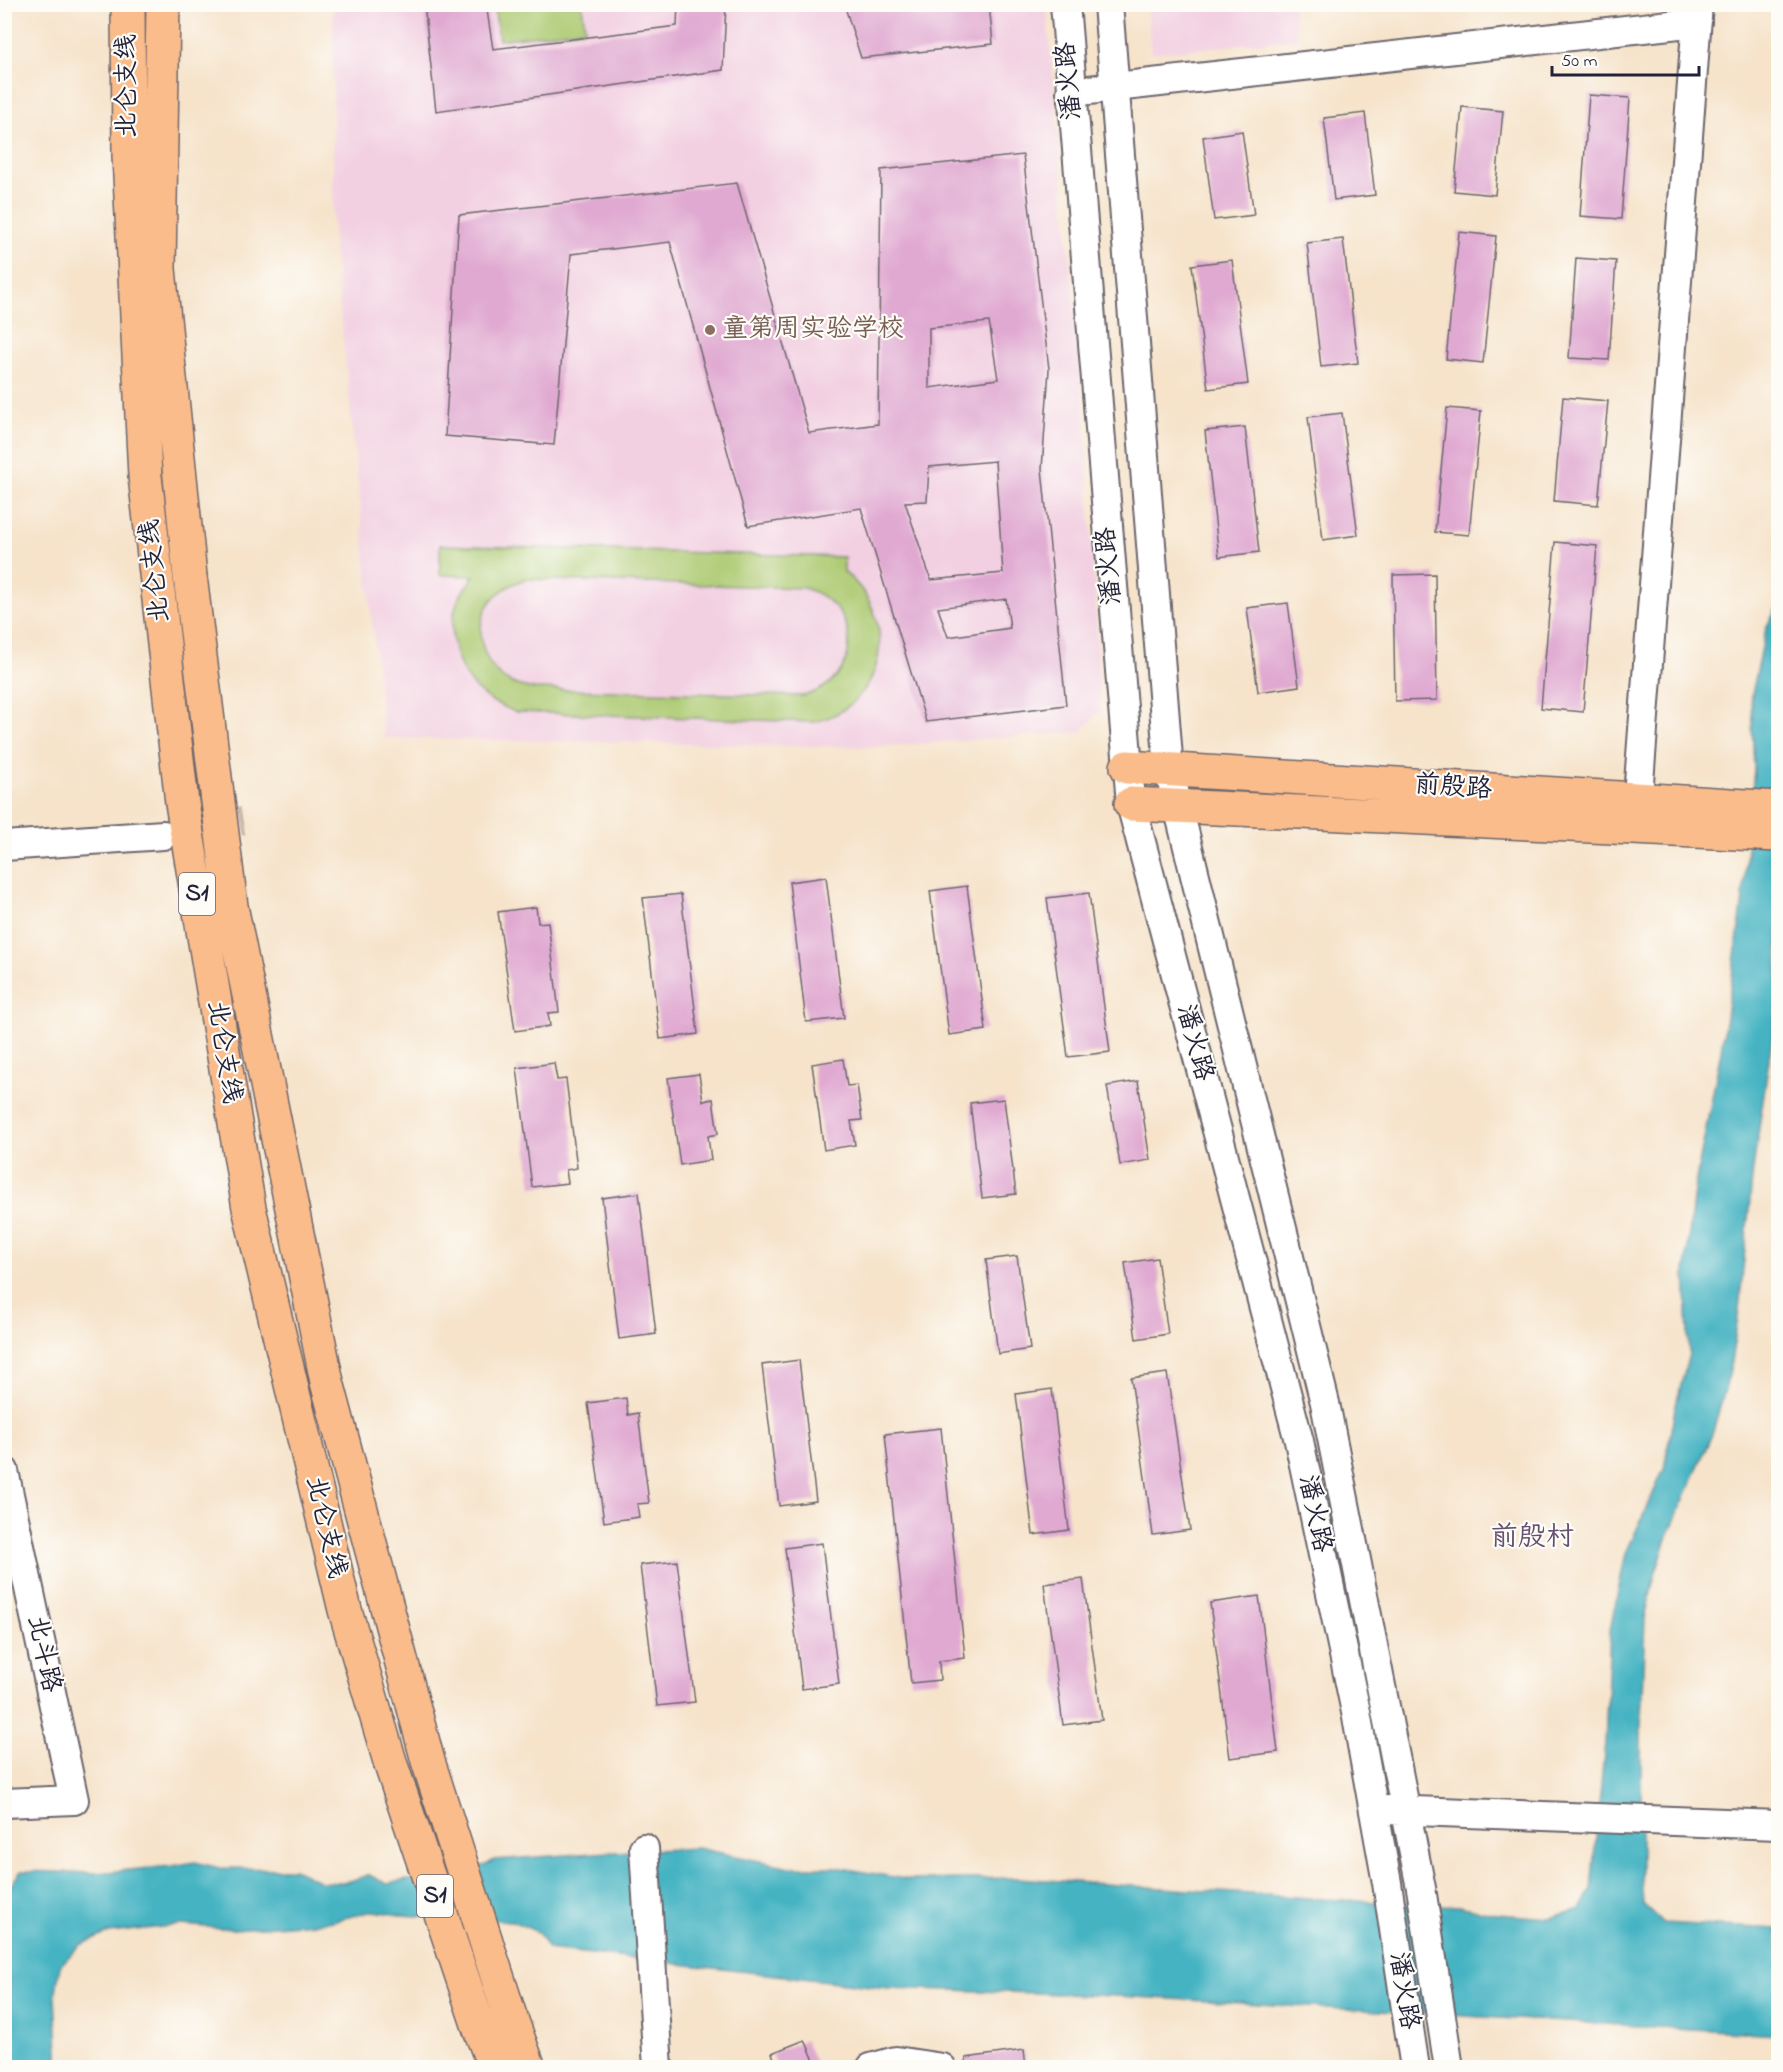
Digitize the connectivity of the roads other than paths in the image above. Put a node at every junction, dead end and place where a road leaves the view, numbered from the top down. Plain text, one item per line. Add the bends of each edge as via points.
1 (128, 4) edge
2 (163, 4) edge
3 (1065, 4) edge
4 (1108, 4) edge
5 (1698, 13) edge
6 (1115, 87) junction
7 (1071, 92) junction
8 (1127, 767) junction
9 (1169, 770) junction
10 (1131, 804) junction
11 (1178, 806) junction
12 (1779, 808) edge
13 (1637, 814) junction
14 (163, 835) dead end
15 (1779, 835) edge
16 (4, 846) edge
17 (4, 1471) edge
18 (4, 1803) edge
19 (1374, 1810) junction
20 (1406, 1810) junction
21 (1779, 1825) edge
22 (644, 1848) dead end
23 (495, 2067) edge
24 (529, 2067) edge
25 (658, 2067) edge
26 (871, 2067) edge
27 (942, 2067) edge
28 (1415, 2067) edge
29 (1449, 2067) edge

1 - 23 main road, 北仑支线 / S1 via 129,156 145,476 182,803 249,1208 345,1610 391,1765
2 - 24 main road, 北仑支线 / S1 via 159,269 190,576 231,906 327,1382 428,1761
3 - 7 street, 潘火路
4 - 6 street, 潘火路
5 - 6 street
5 - 13 street
6 - 7 street
6 - 9 street, 潘火路
7 - 8 street, 潘火路
8 - 9 main road, 前殷路
8 - 10 street, 潘火路
9 - 11 street, 潘火路
9 - 13 main road, 前殷路
10 - 11 main road, 前殷路
10 - 19 street, 潘火路 via 1299,1441
11 - 13 main road, 前殷路
11 - 20 street, 潘火路 via 1325,1403
12 - 13 main road, 前殷路
13 - 15 main road, 前殷路
14 - 16 street
17 - 18 street, 北斗路 via 74,1800
19 - 20 street
19 - 28 street, 潘火路
20 - 21 street
20 - 29 street, 潘火路
22 - 25 street
26 - 27 street via 896,2061

